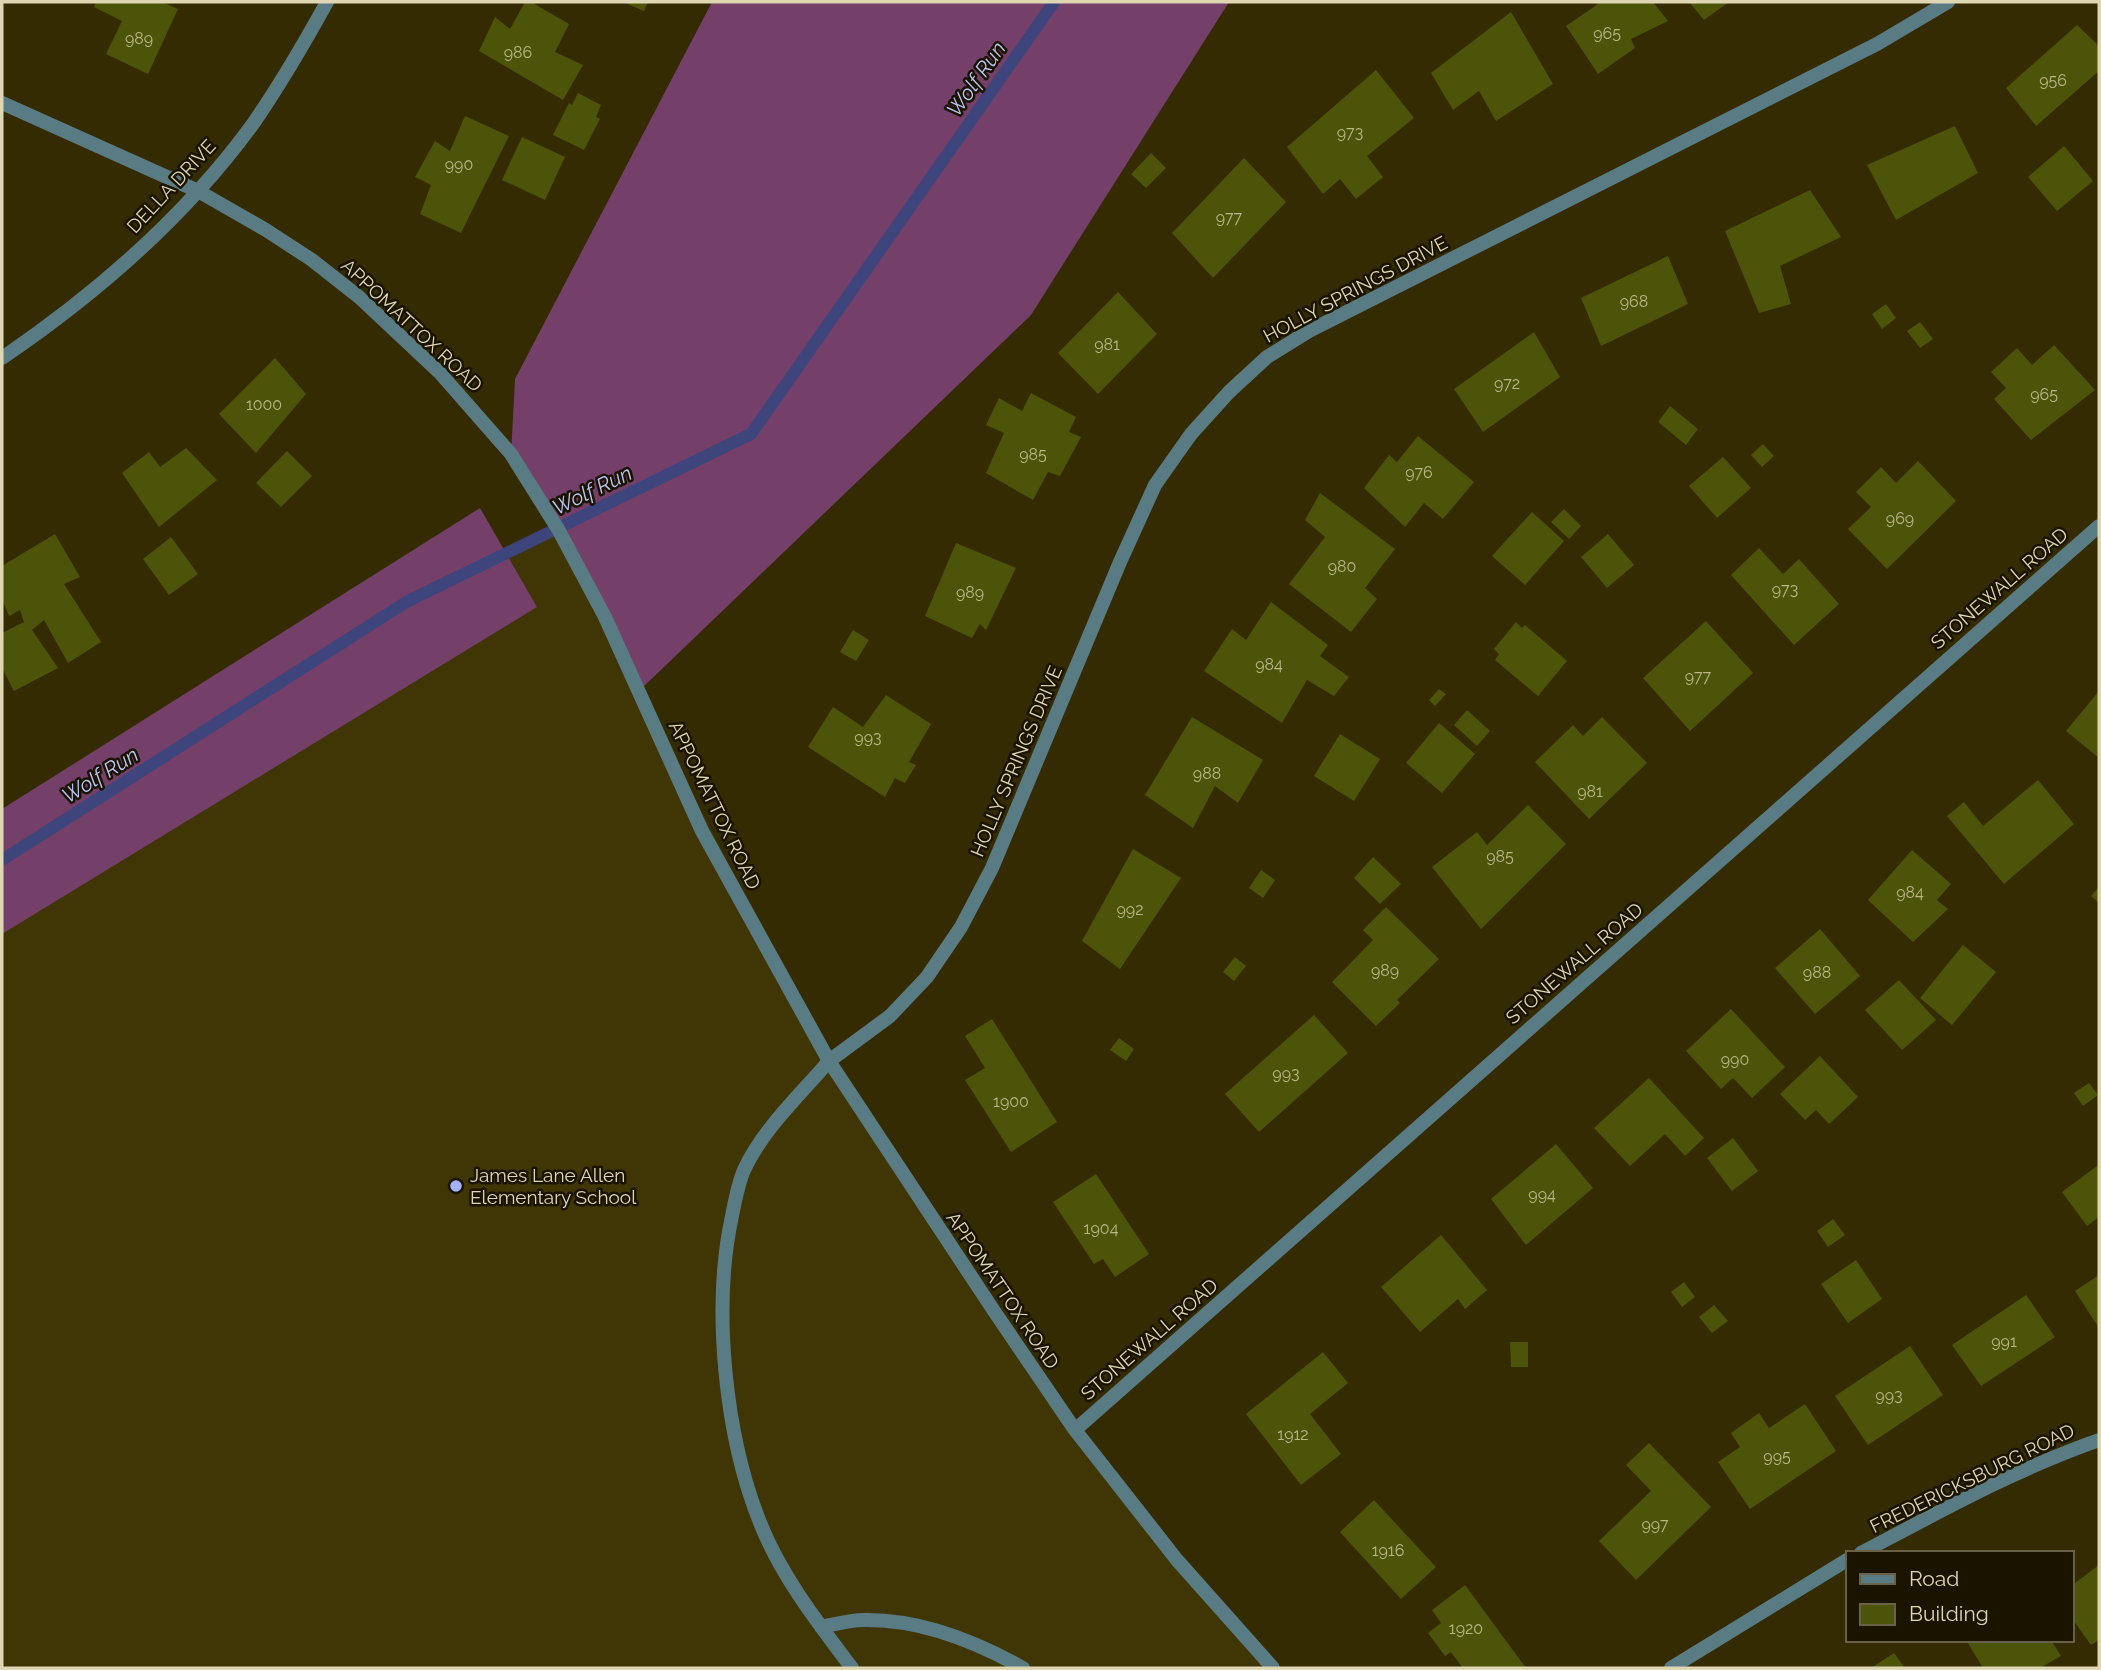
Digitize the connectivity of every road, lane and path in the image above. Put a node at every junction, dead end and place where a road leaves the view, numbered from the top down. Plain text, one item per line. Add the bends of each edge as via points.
1 (327, 2) edge
2 (1948, 2) edge
3 (2, 103) edge
4 (198, 191) junction
5 (2, 358) edge
6 (2099, 526) edge
7 (829, 1061) junction
8 (1075, 1430) junction
9 (2099, 1440) edge
10 (1865, 1551) edge
11 (1846, 1561) edge
12 (821, 1627) junction
13 (852, 1668) edge
14 (1023, 1668) edge
15 (1273, 1668) edge
16 (1671, 1668) edge

1 - 4 street, DELLA DRIVE via 254,122
2 - 7 street, HOLLY SPRINGS DRIVE via 1877,44 1309,331 1267,357 1191,434 1155,485 992,868 961,927 927,977 890,1016
3 - 4 street, APPOMATTOX ROAD
4 - 5 street, DELLA DRIVE via 78,301
4 - 7 street, APPOMATTOX ROAD via 312,260 359,297 440,373 511,454 572,553 702,831
6 - 8 street, STONEWALL ROAD
7 - 8 street, APPOMATTOX ROAD
7 - 12 street, HOLLY SPRINGS DRIVE via 756,1147 743,1173 728,1235 722,1322 741,1462 761,1525
8 - 15 street, APPOMATTOX ROAD via 1177,1560
9 - 10 street, FREDERICKSBURG ROAD via 2054,1455
11 - 16 street
12 - 13 street, HOLLY SPRINGS DRIVE
12 - 14 street via 863,1620 908,1625 963,1637

